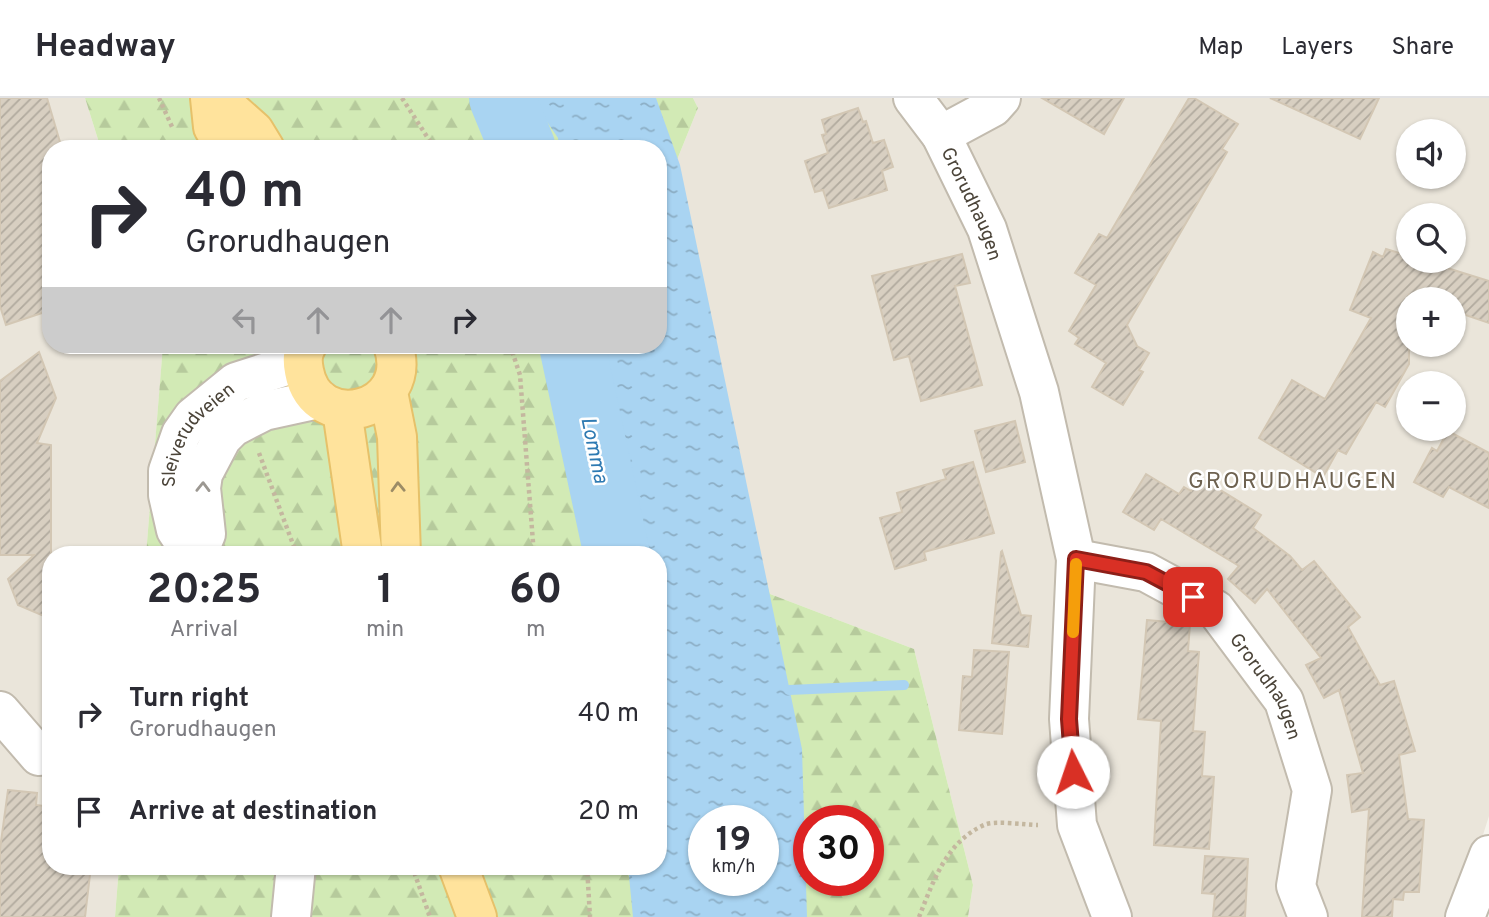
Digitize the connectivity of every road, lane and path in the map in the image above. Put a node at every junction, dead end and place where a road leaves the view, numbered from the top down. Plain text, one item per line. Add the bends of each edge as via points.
1 (159, 98) edge
2 (210, 98) edge
3 (217, 98) edge
4 (402, 98) edge
5 (913, 98) edge
6 (1001, 98) edge
7 (941, 135) junction
8 (175, 136) dead end
9 (221, 140) edge
10 (260, 140) edge
11 (429, 140) edge
12 (303, 354) edge
13 (305, 354) edge
14 (396, 354) edge
15 (513, 354) edge
16 (388, 392) junction
17 (331, 404) junction
18 (189, 546) edge
19 (201, 546) edge
20 (361, 546) edge
21 (401, 546) edge
22 (533, 546) edge
23 (1076, 559) junction
24 (0, 711) edge
25 (39, 756) dead end
26 (1077, 825) junction
27 (1489, 855) edge
28 (295, 875) edge
29 (415, 875) edge
30 (461, 875) edge
31 (588, 875) edge
32 (291, 917) edge
33 (430, 917) edge
34 (477, 917) edge
35 (590, 917) edge
36 (919, 917) edge
37 (1112, 917) edge
38 (1308, 917) edge
39 (1465, 917) edge

1 - 8 path
2 - 9 main road via 213,127
3 - 10 main road
4 - 11 path
5 - 7 street, Grorudhaugen
6 - 7 street, Grorudhaugen
7 - 23 street, Grorudhaugen via 987,229 1039,392
12 - 18 street, Sleiverudveien via 236,383 193,417 181,434 168,471 168,495 176,530
13 - 17 main road via 306,380
14 - 16 main road via 396,373
15 - 22 path via 520,375
16 - 17 main road via 367,407
21 -> 16 main road via 397,437
19 -> 17 street, Sleiverudveien via 206,534 203,474 222,438 264,411
17 - 20 main road
23 - 26 street, Grorudhaugen via 1069,719
23 - 38 street, Grorudhaugen via 1146,572 1216,610 1284,701 1312,789 1296,886
24 - 25 street
26 - 36 path via 985,824 954,847
26 - 37 street, Grorudhaugen
27 - 39 street
28 - 32 street
29 - 33 path
30 - 34 main road
31 - 35 path

